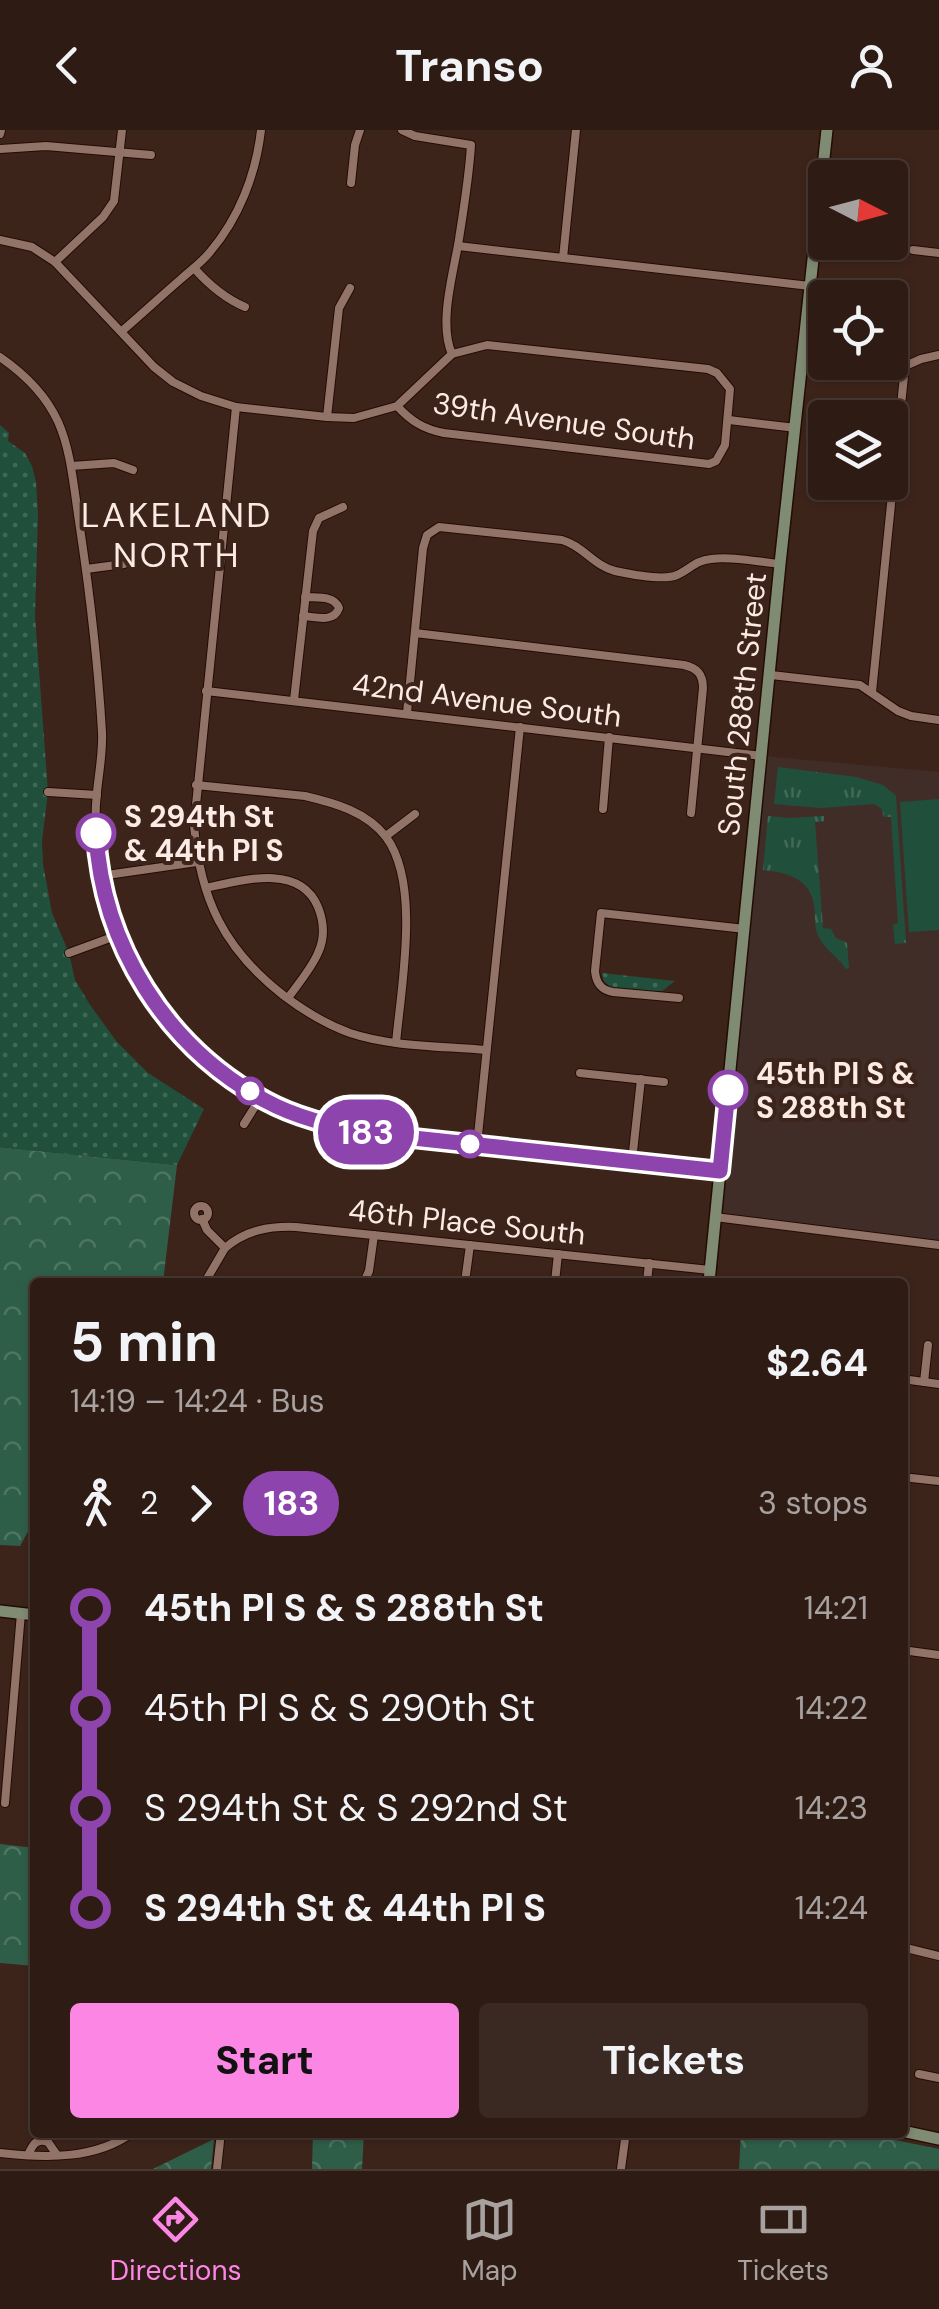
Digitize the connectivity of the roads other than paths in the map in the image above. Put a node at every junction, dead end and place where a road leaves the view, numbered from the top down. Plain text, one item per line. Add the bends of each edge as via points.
1 (122, 130) edge
2 (261, 130) edge
3 (360, 130) edge
4 (402, 130) edge
5 (576, 130) edge
6 (826, 130) edge
7 (0, 148) edge
8 (120, 153) junction
9 (151, 155) dead end
10 (824, 160) edge
11 (351, 183) dead end
12 (0, 240) edge
13 (458, 246) junction
14 (913, 250) dead end
15 (939, 253) edge
16 (563, 258) junction
17 (55, 262) junction
18 (194, 268) junction
19 (808, 286) edge
20 (350, 288) dead end
21 (808, 306) edge
22 (245, 307) dead end
23 (122, 332) junction
24 (452, 354) junction
25 (939, 355) edge
26 (3, 360) edge
27 (908, 365) edge
28 (802, 366) junction
29 (808, 367) edge
30 (0, 370) edge
31 (904, 380) edge
32 (397, 406) junction
33 (236, 408) junction
34 (327, 417) junction
35 (729, 420) junction
36 (796, 428) junction
37 (70, 466) junction
38 (133, 470) dead end
39 (343, 507) dead end
40 (124, 564) dead end
41 (780, 564) junction
42 (86, 569) junction
43 (305, 597) junction
44 (303, 616) junction
45 (415, 633) junction
46 (771, 675) junction
47 (206, 690) junction
48 (872, 692) junction
49 (294, 700) junction
50 (406, 713) junction
51 (939, 720) edge
52 (520, 727) junction
53 (609, 737) junction
54 (698, 749) junction
55 (762, 756) junction
56 (196, 785) junction
57 (48, 792) dead end
58 (97, 795) junction
59 (603, 809) dead end
60 (691, 813) dead end
61 (415, 814) dead end
62 (386, 836) junction
63 (197, 862) junction
64 (100, 876) junction
65 (206, 888) junction
66 (745, 928) junction
67 (118, 935) junction
68 (69, 953) dead end
69 (288, 998) junction
70 (679, 998) dead end
71 (396, 1043) junction
72 (486, 1050) junction
73 (580, 1073) dead end
74 (640, 1080) junction
75 (664, 1082) dead end
76 (263, 1099) junction
77 (244, 1124) dead end
78 (477, 1145) junction
79 (632, 1161) junction
80 (720, 1171) junction
81 (715, 1217) junction
82 (202, 1219) dead end
83 (374, 1235) junction
84 (470, 1245) junction
85 (939, 1245) edge
86 (224, 1248) junction
87 (558, 1254) junction
88 (649, 1263) junction
89 (709, 1276) edge
90 (206, 1278) edge
91 (366, 1278) edge
92 (466, 1278) edge
93 (555, 1278) edge
94 (647, 1278) edge
95 (928, 1345) dead end
96 (908, 1381) edge
97 (924, 1382) junction
98 (939, 1384) edge
99 (908, 1478) edge
100 (939, 1482) edge
101 (0, 1611) edge
102 (21, 1613) junction
103 (30, 1614) edge
104 (908, 1651) edge
105 (939, 1654) edge
106 (5, 1803) dead end
107 (908, 1949) edge
108 (939, 1956) edge
109 (919, 2074) dead end
110 (939, 2078) edge
111 (908, 2132) edge
112 (124, 2138) edge
113 (220, 2138) edge
114 (625, 2138) edge
115 (939, 2139) edge
116 (0, 2153) edge
117 (28, 2155) junction
118 (57, 2155) junction
119 (217, 2169) edge
120 (621, 2169) edge

1 - 8 street
2 - 18 street via 241,204
3 - 11 street
4 - 13 street via 471,145
5 - 16 street
6 - 10 main road, South 288th Street
7 - 8 street
8 - 9 street
8 - 17 street via 109,210
12 - 17 street via 32,247
13 - 16 street
13 - 24 street via 446,330
14 - 15 street
16 - 19 street
17 - 23 street, 39th Avenue South
18 - 22 street
18 - 23 street
20 - 34 street via 339,308
21 - 28 main road, South 288th Street
23 - 33 street, 39th Avenue South via 173,382
24 - 32 street
24 - 35 street via 487,345 708,370 730,390
25 - 27 street
26 - 30 street
26 - 37 street via 53,410
28 - 29 street
28 - 36 main road, South 288th Street
31 - 48 street
32 - 34 street, 39th Avenue South via 354,418
32 - 35 street, 39th Avenue South via 409,420 444,433 703,463 716,461
33 - 34 street, 39th Avenue South
33 - 47 street
35 - 36 street
36 - 41 main road, South 288th Street
37 - 38 street via 114,463
37 - 42 street
39 - 43 street via 315,524
40 - 42 street
41 - 45 street via 713,558 657,577 608,570 562,540 450,526 426,535
41 - 46 main road, South 288th Street
42 - 58 street via 102,734
43 - 44 street
43 - 44 street via 334,600 339,608 331,618
44 - 49 street
45 - 50 street
45 - 54 street via 684,665 700,673 703,688
46 - 48 street
46 - 55 main road, South 288th Street
47 - 49 street, 42nd Avenue South
47 - 56 street
48 - 51 street via 898,711
49 - 50 street, 42nd Avenue South
50 - 52 street, 42nd Avenue South
52 - 53 street, 42nd Avenue South
52 - 72 street
53 - 54 street, 42nd Avenue South
53 - 59 street
54 - 55 street, 42nd Avenue South
54 - 60 street
55 - 66 main road, South 288th Street
56 - 62 street via 321,800 351,810
56 - 63 street
57 - 58 street
58 - 64 street
61 - 62 street
62 - 71 street via 406,898
63 - 64 street
63 - 65 street
64 - 67 street
65 - 69 street via 233,946
65 - 69 street via 281,878 315,900 323,929 319,952
66 - 70 street via 601,913 596,971 605,990
66 - 80 main road, South 288th Street
67 - 68 street
67 - 76 street via 166,1018 198,1052
69 - 71 street via 352,1034
71 - 72 street
72 - 78 street
73 - 74 street
74 - 75 street
74 - 79 street
76 - 77 street
76 - 78 street via 343,1128
78 - 79 street
79 - 80 street
80 - 81 main road, South 288th Street
81 - 85 street
81 - 89 main road, South 288th Street
82 - 86 street
83 - 84 street, 46th Place South
83 - 86 street, 46th Place South via 268,1228
83 - 91 street
84 - 87 street, 46th Place South
84 - 92 street
86 - 90 street
87 - 88 street, 46th Place South
87 - 93 street
88 - 89 street, 46th Place South
88 - 94 street
95 - 97 street
96 - 97 street
97 - 98 street
99 - 100 street
101 - 102 main road
102 - 103 main road
102 - 106 street
104 - 105 street
107 - 108 street
109 - 110 street
111 - 115 main road
112 - 118 street via 89,2152
113 - 119 street
114 - 120 street
116 - 117 street
117 - 118 street
117 - 118 street via 44,2140

